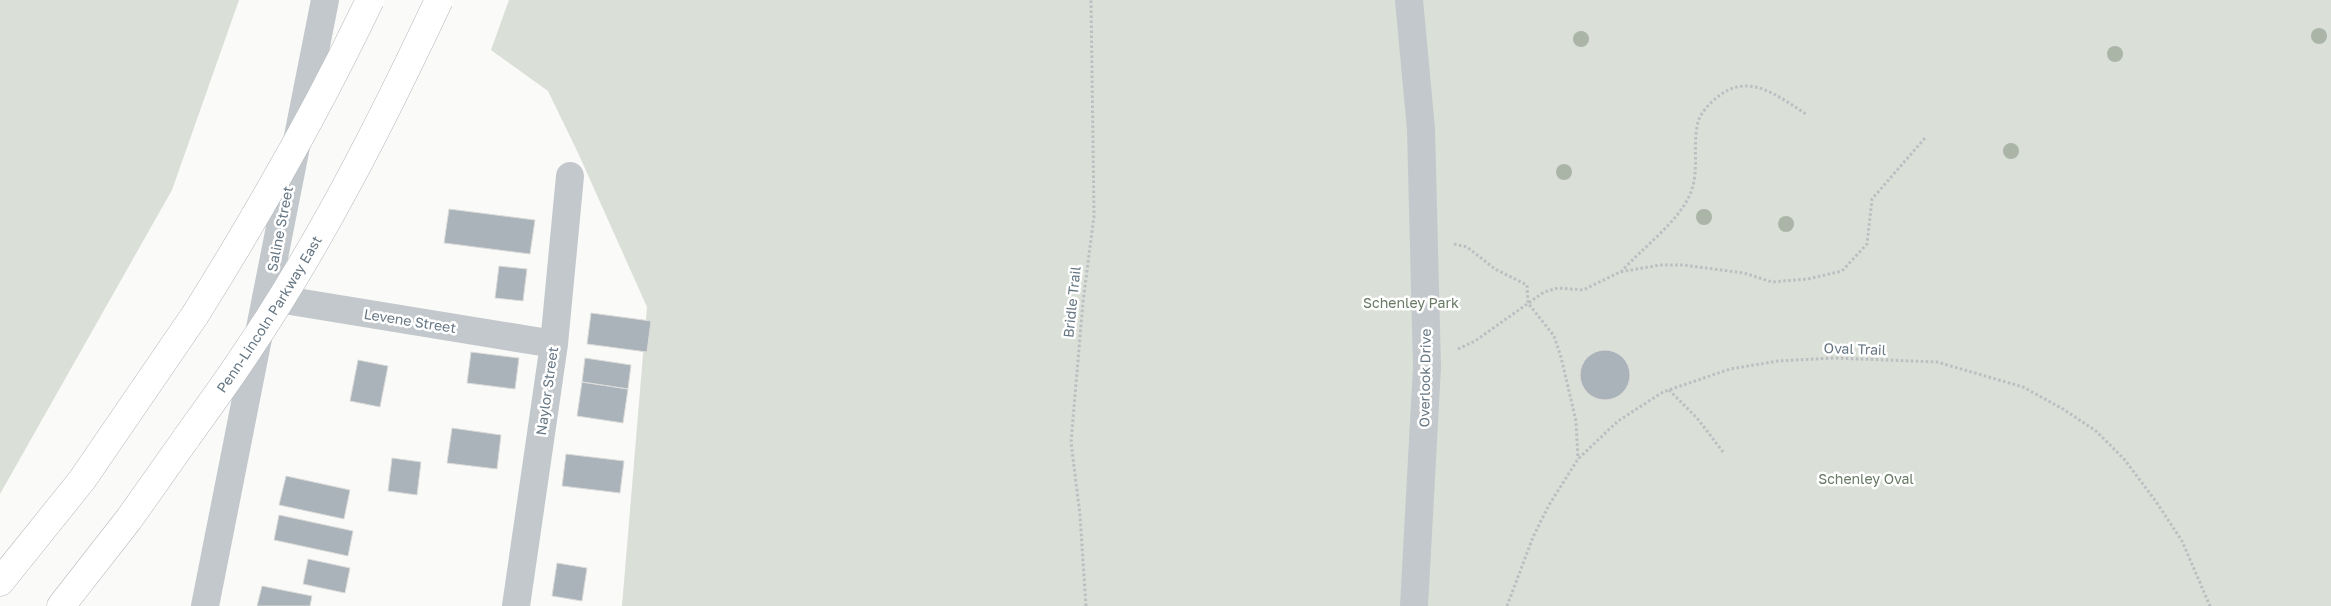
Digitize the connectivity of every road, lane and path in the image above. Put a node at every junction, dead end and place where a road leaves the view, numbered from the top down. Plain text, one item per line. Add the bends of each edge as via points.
1 (325, 0) edge
2 (370, 0) edge
3 (439, 0) edge
4 (1092, 0) edge
5 (1409, 0) edge
6 (1806, 114) dead end
7 (1925, 138) dead end
8 (570, 176) dead end
9 (1425, 236) junction
10 (1620, 272) junction
11 (266, 297) junction
12 (1528, 303) junction
13 (554, 344) junction
14 (1427, 366) junction
15 (1669, 389) junction
16 (1723, 452) dead end
17 (1578, 459) junction
18 (0, 582) edge
19 (61, 606) edge
20 (204, 606) edge
21 (516, 606) edge
22 (1086, 606) edge
23 (1414, 606) edge
24 (1507, 606) edge
25 (2210, 606) edge

1 - 11 street, Saline Street
2 - 18 highway, bridge via 298,143 195,315 82,480
3 - 19 highway, Penn-Lincoln Parkway East, bridge via 353,175 247,353 129,519
4 - 22 path, Bridle Trail via 1094,216 1071,442
5 - 9 street, Overlook Drive
6 - 10 path via 1754,85 1729,90 1718,96 1708,105 1697,126 1695,171 1685,203
7 - 10 path via 1872,199 1868,244 1842,271 1808,279 1772,282 1744,273 1683,265 1660,265
8 - 13 street, Naylor Street
9 - 12 path via 1467,247 1495,269 1527,285
9 - 14 street, Overlook Drive
10 - 12 path via 1583,290 1558,288 1544,292
11 - 13 street, Levene Street
11 - 20 street, Saline Street
12 - 14 path via 1475,341
12 - 17 path via 1554,336 1562,357 1576,421
13 - 21 street, Naylor Street
14 - 23 street, Overlook Drive
15 - 16 path
15 - 17 path, Oval Trail via 1618,421
15 - 25 path, Oval Trail via 1730,369 1778,361 1834,358 1937,362 2022,387 2096,431 2124,459 2182,541
17 - 24 path, Oval Trail via 1533,537

